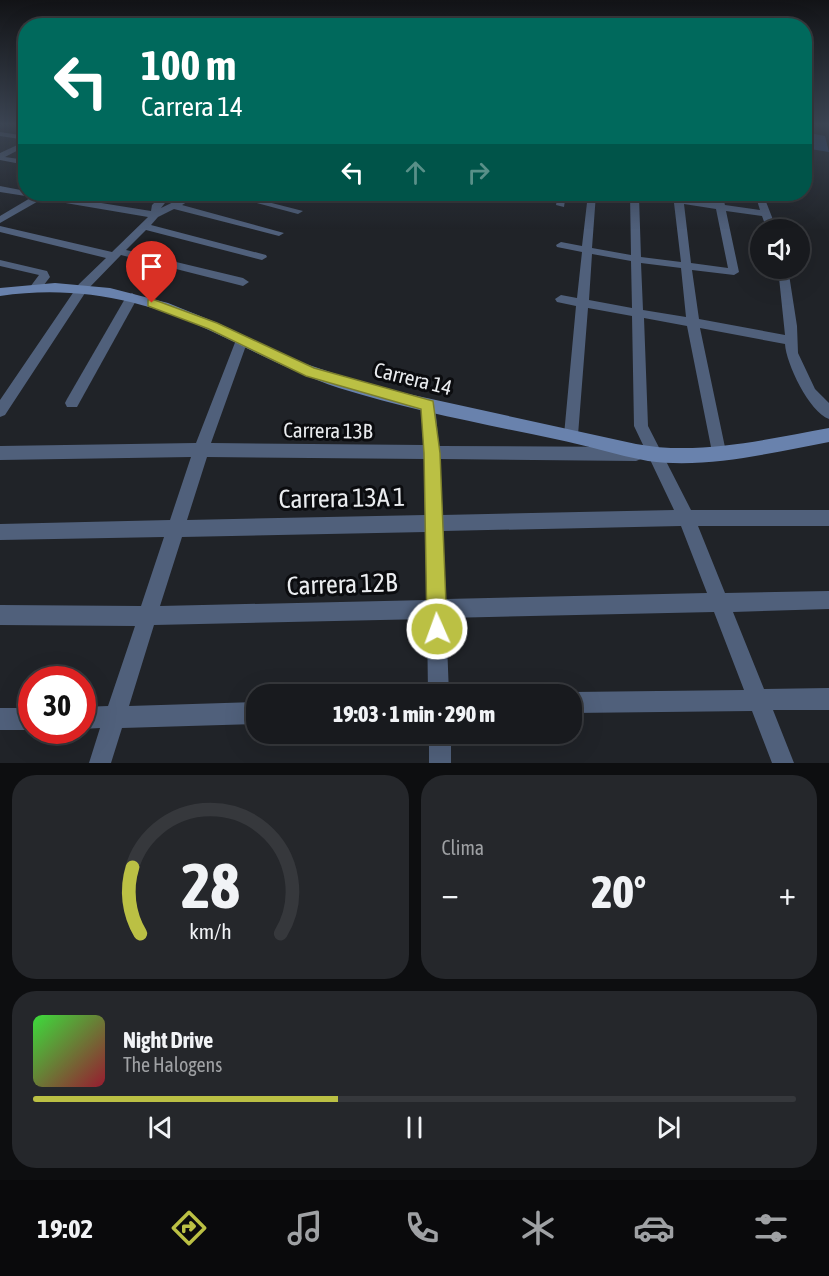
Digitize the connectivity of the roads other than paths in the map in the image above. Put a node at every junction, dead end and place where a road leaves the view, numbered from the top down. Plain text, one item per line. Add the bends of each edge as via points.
1 (0, 189) edge
2 (18, 192) edge
3 (31, 201) edge
4 (75, 201) edge
5 (183, 201) edge
6 (255, 201) edge
7 (561, 201) edge
8 (591, 201) edge
9 (635, 201) edge
10 (679, 201) edge
11 (698, 201) edge
12 (720, 201) edge
13 (761, 201) edge
14 (160, 202) joint
15 (561, 205) dead end
16 (176, 206) junction
17 (722, 206) junction
18 (298, 212) dead end
19 (766, 214) junction
20 (155, 215) junction
21 (768, 219) edge
22 (0, 220) edge
23 (143, 226) junction
24 (0, 229) edge
25 (279, 233) dead end
26 (561, 244) dead end
27 (587, 249) junction
28 (116, 253) junction
29 (262, 257) dead end
30 (635, 259) junction
31 (0, 263) edge
32 (686, 266) junction
33 (785, 279) edge
34 (243, 282) dead end
35 (36, 287) junction
36 (84, 287) junction
37 (0, 292) edge
38 (132, 297) junction
39 (561, 299) dead end
40 (581, 302) junction
41 (638, 314) junction
42 (693, 323) junction
43 (242, 340) junction
44 (790, 340) junction
45 (72, 403) dead end
46 (428, 405) junction
47 (0, 411) edge
48 (829, 413) edge
49 (571, 435) junction
50 (829, 435) edge
51 (201, 450) junction
52 (718, 452) junction
53 (0, 453) edge
54 (432, 453) junction
55 (656, 455) junction
56 (686, 518) junction
57 (829, 518) edge
58 (434, 522) junction
59 (175, 528) junction
60 (0, 531) edge
61 (829, 600) edge
62 (719, 603) junction
63 (436, 608) junction
64 (0, 615) edge
65 (147, 616) junction
66 (439, 684) edge
67 (829, 699) edge
68 (760, 700) junction
69 (582, 704) edge
70 (246, 712) edge
71 (96, 718) edge
72 (114, 718) junction
73 (0, 719) edge
74 (18, 719) edge
75 (440, 744) edge
76 (99, 763) edge
77 (440, 763) edge
78 (783, 763) edge

1 - 2 street
3 - 22 street
4 - 20 street
5 - 16 street
6 - 18 street
7 - 15 street
8 - 27 street
9 - 30 street
10 - 32 street
11 - 17 street
12 - 17 street
13 - 19 street
14 - 16 street
14 - 20 street
16 - 20 street
16 - 25 street
17 - 19 street
17 - 32 street via 734,272
19 - 21 street
20 - 23 street
23 - 28 street
23 - 29 street
24 - 28 street
26 - 27 street
27 - 30 street
27 - 40 street
28 - 34 street
28 - 36 street
30 - 32 street
30 - 41 street
31 - 35 street via 43,273 45,277
32 - 42 street
33 - 44 street
35 - 36 main road, Carrera 14
35 - 37 main road, Carrera 14
36 - 38 main road, Carrera 14
36 - 47 street
38 - 43 main road, Carrera 14
38 - 45 street
39 - 40 street
40 - 41 street
40 - 49 street
41 - 42 street
41 - 55 street via 641,426
42 - 44 street
42 - 52 street
43 - 46 main road, Carrera 14 via 311,372
43 - 51 street
44 - 48 street via 810,392
46 - 49 main road, Carrera 14
46 - 54 street
49 - 55 main road, Carrera 14
50 - 52 main road, Carrera 14
51 - 53 street, Carrera 13B
51 - 54 street, Carrera 13B
51 - 59 street
52 - 55 main road, Carrera 14
54 - 55 street, Carrera 13B
54 - 58 street
55 - 56 street
56 - 57 street, Carrera 13A 1
56 - 58 street, Carrera 13A 1
56 - 62 street
58 - 59 street, Carrera 13A 1
58 - 63 street
59 - 60 street, Carrera 13A 1
59 - 65 street
61 - 62 street, Carrera 12B
62 - 63 street, Carrera 12B
62 - 68 street
63 - 65 street, Carrera 12B
63 - 66 street
64 - 65 street, Carrera 12B
65 - 72 street
67 - 68 street
68 - 69 street
68 - 78 street
70 - 72 street
71 - 72 street
72 - 76 street
73 - 74 street
75 - 77 street

